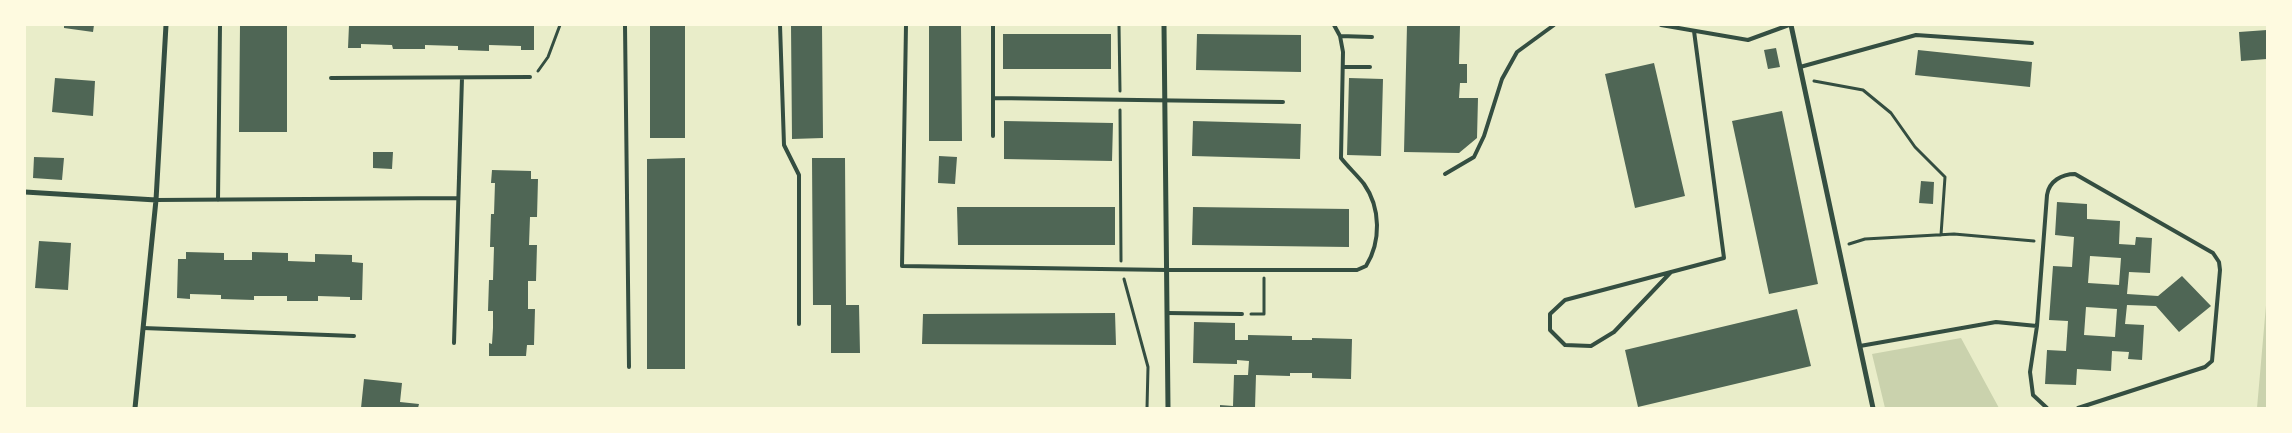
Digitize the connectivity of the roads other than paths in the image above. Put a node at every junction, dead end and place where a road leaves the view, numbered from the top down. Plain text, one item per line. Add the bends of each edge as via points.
1 (166, 25) edge
2 (220, 25) edge
3 (625, 25) edge
4 (780, 25) edge
5 (906, 25) edge
6 (993, 25) edge
7 (1164, 25) edge
8 (1334, 25) edge
9 (1554, 25) edge
10 (1661, 25) edge
11 (1790, 25) edge
12 (1694, 31) junction
13 (1340, 36) junction
14 (1372, 37) dead end
15 (2032, 43) dead end
16 (1343, 67) junction
17 (1370, 67) dead end
18 (1800, 67) junction
19 (530, 77) road end
20 (332, 78) dead end
21 (462, 78) junction
22 (993, 98) junction
23 (1165, 102) junction
24 (1283, 102) dead end
25 (993, 136) dead end
26 (1445, 174) dead end
27 (25, 192) edge
28 (458, 198) junction
29 (156, 200) junction
30 (218, 200) junction
31 (1167, 270) junction
32 (1671, 272) junction
33 (1167, 313) junction
34 (1242, 314) road end
35 (799, 324) dead end
36 (2037, 326) junction
37 (144, 328) junction
38 (354, 336) dead end
39 (454, 343) dead end
40 (1860, 346) junction
41 (629, 367) dead end
42 (136, 408) edge
43 (1168, 408) edge
44 (1874, 408) edge
45 (2047, 408) edge
46 (2078, 408) edge

1 - 29 street
2 - 30 lane
3 - 41 lane
4 - 35 lane via 784,145 798,175
5 - 31 lane via 902,266
6 - 22 lane
7 - 23 street
8 - 13 lane
9 - 26 lane via 1517,52 1502,79 1474,157
10 - 12 lane
11 - 12 lane via 1748,40
11 - 18 street
12 - 32 lane via 1724,258
13 - 14 lane
13 - 16 lane
15 - 18 lane via 1916,34
16 - 17 lane
16 - 31 lane via 1341,158 1365,185 1371,197 1377,232 1366,266 1357,270
18 - 40 street
19 - 21 lane
20 - 21 lane
21 - 28 lane
22 - 23 lane
22 - 25 lane
23 - 24 lane
23 - 31 street
27 - 29 street
28 - 30 lane
28 - 39 lane
29 - 30 lane
29 - 37 street
31 - 33 street
32 - 32 lane via 1565,300 1550,314 1550,330 1565,345 1591,346 1614,332
33 - 34 lane
33 - 43 street
36 - 40 lane via 1996,322
36 - 45 lane via 2030,383 2033,395
36 - 46 lane via 2048,189 2056,179 2067,174 2075,174 2213,253 2219,262 2212,361 2205,367
37 - 38 lane
37 - 42 street
40 - 44 street

